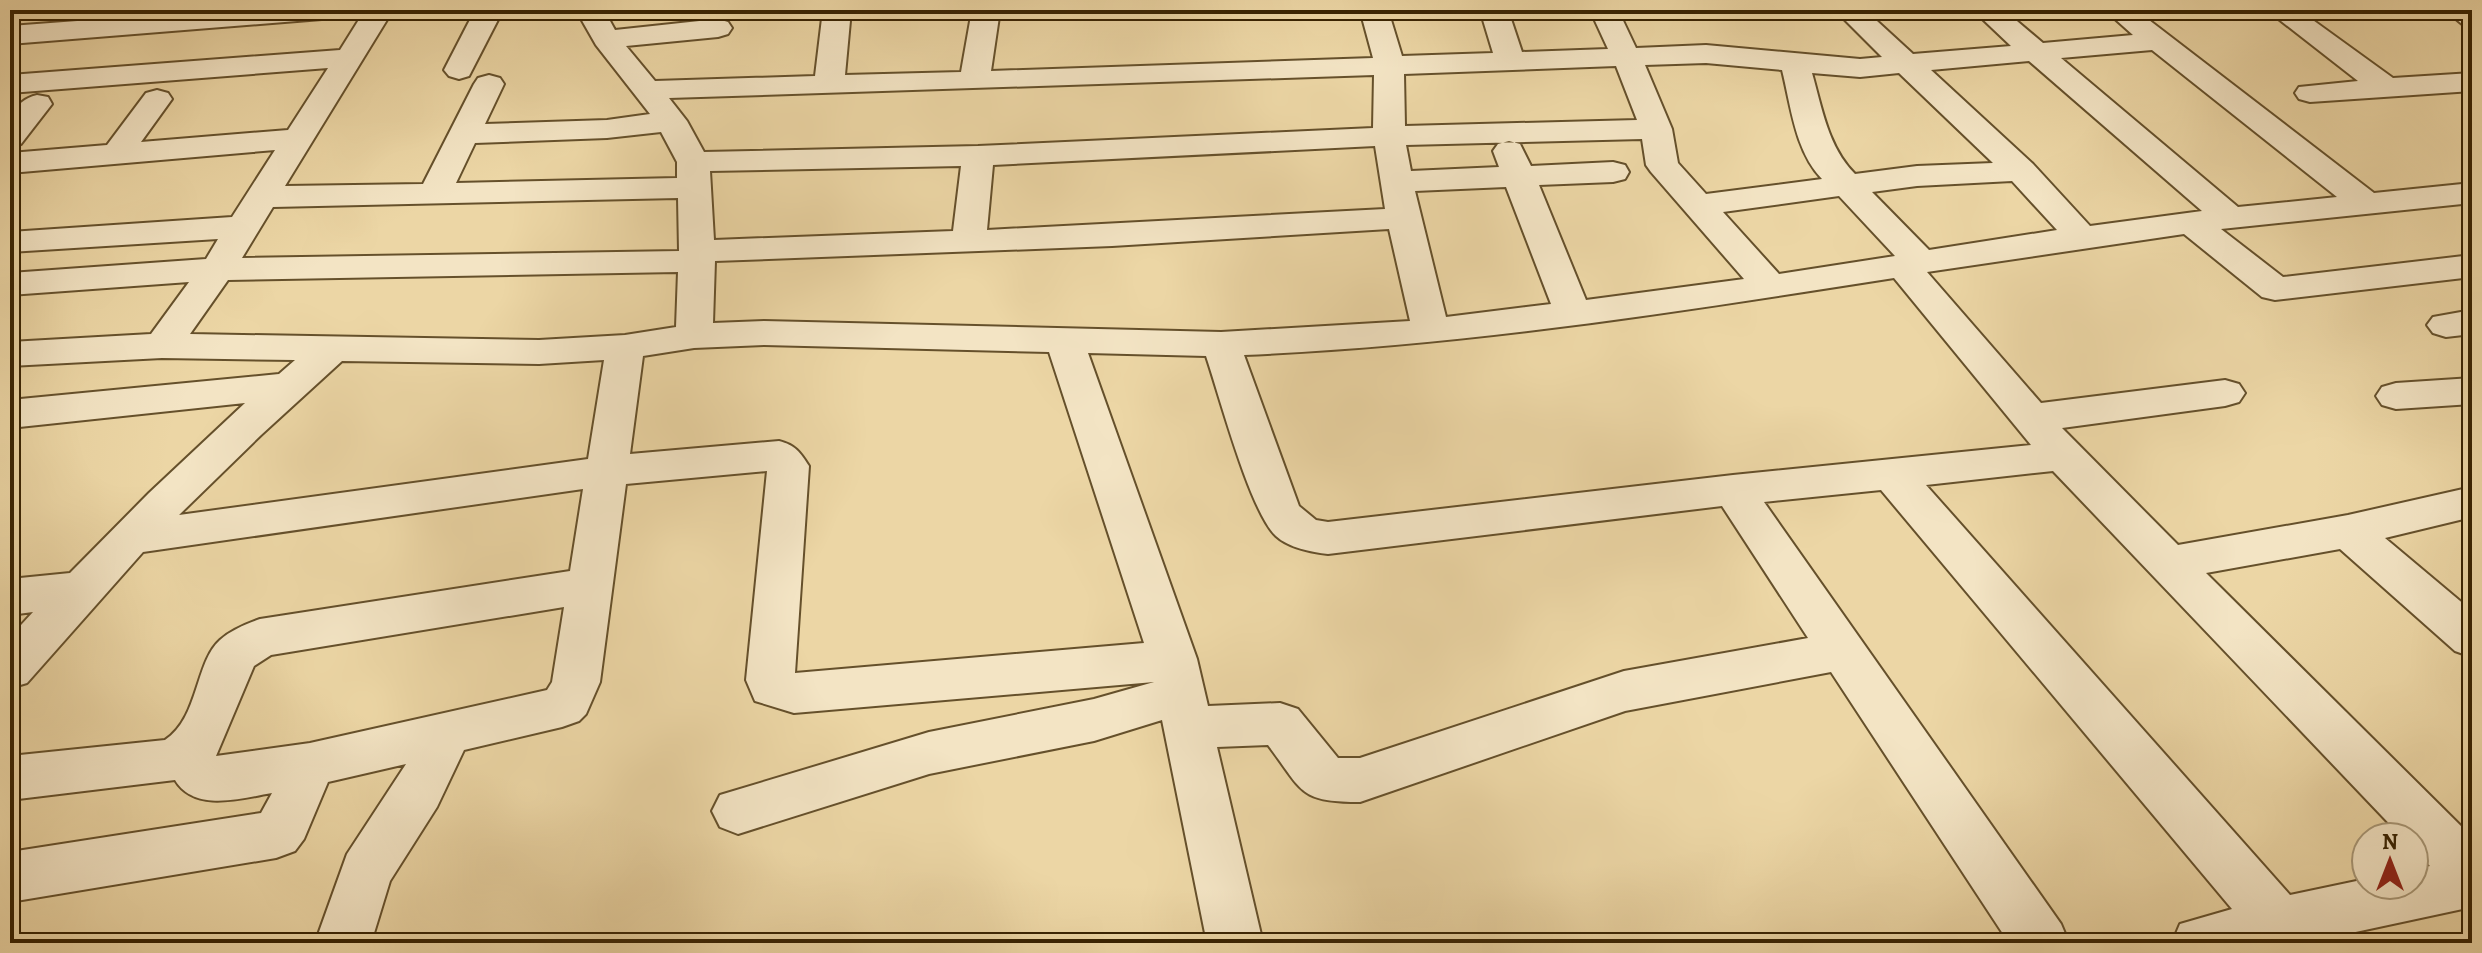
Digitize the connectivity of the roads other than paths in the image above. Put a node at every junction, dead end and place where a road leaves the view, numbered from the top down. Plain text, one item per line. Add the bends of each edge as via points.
1 (71, 10) edge
2 (334, 10) edge
3 (379, 10) edge
4 (489, 10) edge
5 (590, 10) edge
6 (837, 10) edge
7 (986, 10) edge
8 (1374, 10) edge
9 (1494, 10) edge
10 (1604, 10) edge
11 (1849, 10) edge
12 (1987, 10) edge
13 (2119, 10) edge
14 (2281, 10) edge
15 (2459, 10) edge
16 (254, 13) edge
17 (190, 16) edge
18 (2472, 18) edge
19 (718, 28) dead end
20 (50, 31) junction
21 (10, 35) edge
22 (606, 39) junction
23 (2157, 41) junction
24 (2035, 53) junction
25 (1624, 56) junction
26 (347, 58) junction
27 (1510, 60) junction
28 (1795, 62) junction
29 (1389, 64) junction
30 (1910, 65) junction
31 (459, 70) dead end
32 (975, 80) junction
33 (2472, 82) edge
34 (10, 84) edge
35 (489, 84) dead end
36 (829, 84) junction
37 (2387, 88) junction
38 (645, 90) junction
39 (2310, 93) dead end
40 (157, 99) dead end
41 (671, 121) junction
42 (1656, 129) junction
43 (1500, 131) junction
44 (465, 134) junction
45 (1389, 136) junction
46 (298, 139) junction
47 (117, 154) junction
48 (978, 156) junction
49 (10, 163) edge
50 (2021, 171) junction
51 (1613, 172) dead end
52 (694, 175) junction
53 (1521, 175) junction
54 (1398, 182) junction
55 (1848, 186) junction
56 (2472, 193) edge
57 (434, 194) junction
58 (260, 197) junction
59 (2364, 202) junction
60 (1699, 205) junction
61 (1403, 218) junction
62 (2230, 218) junction
63 (2191, 223) junction
64 (243, 227) junction
65 (2082, 237) junction
66 (969, 241) junction
67 (10, 242) edge
68 (697, 256) junction
69 (1912, 264) junction
70 (2472, 266) edge
71 (217, 269) junction
72 (10, 284) edge
73 (1770, 286) junction
74 (1572, 312) junction
75 (1431, 331) junction
76 (694, 336) junction
77 (1064, 339) junction
78 (1221, 344) junction
79 (162, 346) junction
80 (625, 347) junction
81 (331, 350) junction
82 (10, 354) edge
83 (289, 386) junction
84 (2472, 391) edge
85 (2225, 393) dead end
86 (2396, 396) dead end
87 (10, 414) edge
88 (2031, 418) junction
89 (2063, 456) junction
90 (607, 471) junction
91 (1892, 474) junction
92 (1733, 490) junction
93 (2472, 502) edge
94 (2348, 531) junction
95 (130, 538) junction
96 (2166, 564) junction
97 (590, 585) junction
98 (80, 589) junction
99 (10, 597) edge
100 (2472, 638) edge
101 (1842, 651) junction
102 (10, 669) edge
103 (1180, 694) junction
104 (446, 735) junction
105 (188, 752) junction
106 (310, 765) junction
107 (10, 778) edge
108 (738, 811) dead end
109 (2472, 873) edge
110 (10, 877) edge
111 (2472, 882) edge
112 (2287, 933) edge
113 (343, 943) edge
114 (1235, 943) edge
115 (2041, 943) edge
116 (2200, 943) edge

1 - 20 street
2 - 16 street
3 - 26 street
4 - 31 street
5 - 22 street
6 - 36 street
7 - 32 street
8 - 29 street
9 - 27 street
10 - 25 street
11 - 30 street
12 - 24 street
13 - 23 street
14 - 37 street
15 - 18 street
16 - 17 street
17 - 20 street
19 - 22 street
20 - 21 street
22 - 38 street
23 - 24 street
23 - 59 street
24 - 30 street
24 - 62 street
25 - 27 street
25 - 28 street via 1722,54
25 - 42 street
26 - 34 street
26 - 46 street
27 - 29 street
28 - 30 street via 1847,68
28 - 55 street via 1819,150
29 - 32 street
29 - 45 street
30 - 50 street
32 - 36 street
33 - 37 street
35 - 44 street
36 - 38 street
37 - 39 street
38 - 41 street
40 - 47 street
41 - 44 street via 592,130
41 - 52 street
42 - 43 street
42 - 60 street via 1662,165
43 - 45 street
43 - 53 street
44 - 57 street
45 - 48 street
45 - 54 street
46 - 47 street
46 - 58 street
47 - 49 street
48 - 52 street
48 - 66 street
50 - 55 street via 1917,176
50 - 65 street
51 - 53 street
52 - 57 street
52 - 68 street
53 - 54 street
53 - 74 street
54 - 61 street
55 - 60 street
55 - 69 street
56 - 59 street
57 - 58 street
58 - 64 street
59 - 62 street
60 - 73 street
61 - 66 street
61 - 75 street
62 - 63 street
63 - 65 street
63 - 70 street via 2275,289
64 - 67 street
64 - 71 street
65 - 69 street
66 - 68 street
68 - 71 street
68 - 76 street
69 - 73 street
69 - 88 street
71 - 72 street
71 - 79 street
73 - 74 street
74 - 75 street
75 - 78 street
76 - 77 street
76 - 80 street
77 - 78 street
77 - 103 street
78 - 92 street via 1280,512 1305,535 1328,538
79 - 81 street
79 - 82 street
80 - 81 street via 539,352
80 - 90 street
81 - 83 street
83 - 87 street
83 - 95 street
84 - 86 street
85 - 88 street
88 - 89 street
89 - 91 street
89 - 96 street
90 - 95 street
90 - 97 street
90 - 103 street via 767,454 785,460 770,680 780,692
91 - 92 street
91 - 112 street
92 - 101 street
93 - 94 street
94 - 96 street
94 - 100 street
95 - 98 street
96 - 109 street
97 - 104 street via 569,700 551,712
97 - 105 street via 260,638 235,654 202,736
98 - 99 street
98 - 102 street
101 - 103 street via 1624,691 1360,780 1325,780 1280,724
101 - 115 street
103 - 108 street via 1094,720 929,753
103 - 114 street
104 - 106 street
104 - 113 street via 419,791 366,871
105 - 106 street via 196,772 214,780
105 - 107 street via 166,761
106 - 110 street via 276,834
111 - 112 street
112 - 116 street

